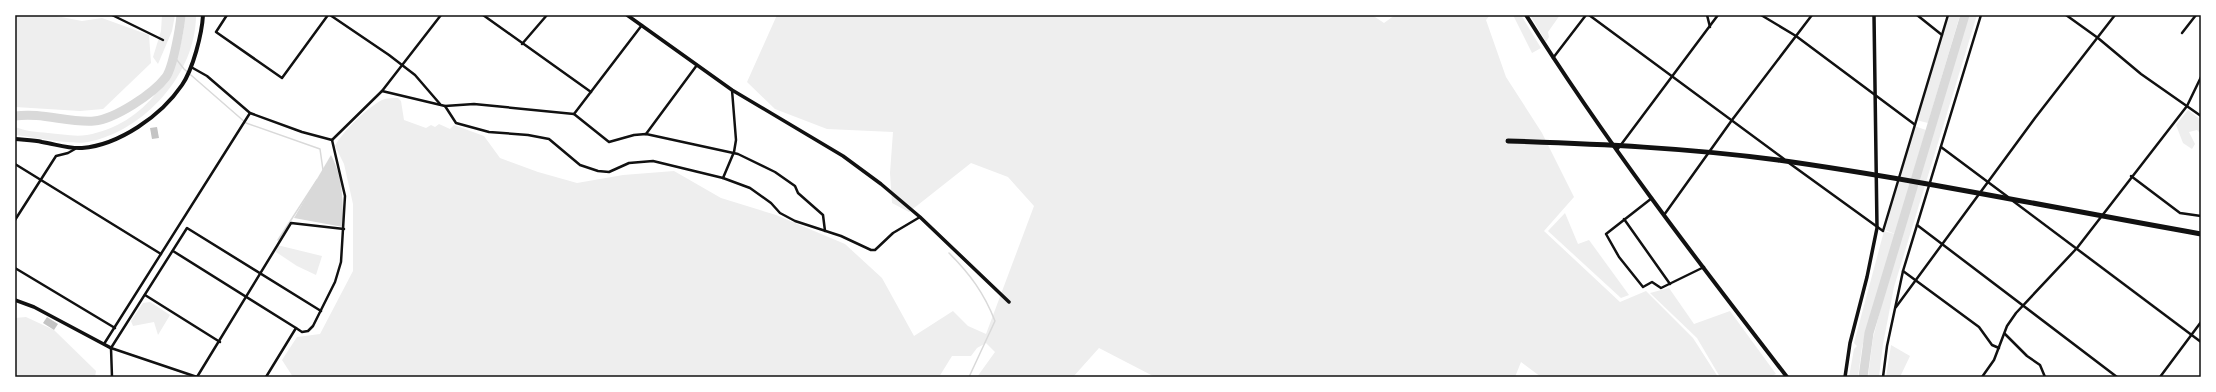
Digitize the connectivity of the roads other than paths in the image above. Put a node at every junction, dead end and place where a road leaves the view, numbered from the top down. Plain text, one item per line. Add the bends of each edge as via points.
1 (112, 15) edge
2 (203, 15) edge
3 (227, 15) edge
4 (329, 15) edge
5 (441, 15) edge
6 (483, 15) edge
7 (547, 15) edge
8 (627, 15) edge
9 (1526, 15) edge
10 (1586, 15) edge
11 (1589, 15) edge
12 (1707, 15) edge
13 (1718, 15) edge
14 (1761, 15) edge
15 (1812, 15) edge
16 (1874, 15) edge
17 (1917, 15) edge
18 (1948, 15) edge
19 (1981, 15) edge
20 (2066, 15) edge
21 (2115, 15) edge
22 (2196, 15) edge
23 (642, 26) junction
24 (1710, 28) junction
25 (2182, 33) dead end
26 (1942, 35) junction
27 (1796, 36) junction
28 (2098, 38) junction
29 (163, 40) dead end
30 (522, 44) junction
31 (1553, 58) junction
32 (698, 65) junction
33 (401, 66) junction
34 (191, 67) junction
35 (1674, 76) junction
36 (2201, 77) edge
37 (732, 90) junction
38 (382, 91) junction
39 (591, 92) junction
40 (1875, 96) junction
41 (440, 104) junction
42 (445, 106) junction
43 (2187, 106) junction
44 (250, 113) junction
45 (574, 114) junction
46 (2201, 116) edge
47 (1732, 120) junction
48 (1914, 124) junction
49 (646, 134) junction
50 (15, 139) edge
51 (332, 140) junction
52 (1508, 141) dead end
53 (1941, 147) junction
54 (76, 148) junction
55 (1617, 150) junction
56 (734, 152) junction
57 (15, 164) edge
58 (2131, 176) junction
59 (723, 178) junction
60 (40, 180) junction
61 (1988, 182) junction
62 (1652, 198) junction
63 (1664, 215) junction
64 (2201, 216) edge
65 (920, 217) junction
66 (1624, 219) junction
67 (15, 220) edge
68 (1917, 225) junction
69 (1877, 228) junction
70 (344, 229) junction
71 (825, 231) junction
72 (2201, 234) edge
73 (1943, 244) junction
74 (2077, 248) junction
75 (173, 251) junction
76 (161, 254) junction
77 (1704, 267) junction
78 (15, 268) edge
79 (1903, 271) junction
80 (260, 274) junction
81 (1916, 281) junction
82 (1670, 284) junction
83 (145, 295) junction
84 (247, 298) junction
85 (15, 300) edge
86 (1009, 302) dead end
87 (2024, 306) junction
88 (1894, 309) junction
89 (321, 311) junction
90 (2201, 322) edge
91 (115, 328) junction
92 (296, 328) junction
93 (2005, 334) junction
94 (2191, 334) junction
95 (220, 342) junction
96 (2201, 342) edge
97 (104, 344) junction
98 (111, 348) junction
99 (1999, 348) junction
100 (112, 377) edge
101 (197, 377) edge
102 (266, 377) edge
103 (1787, 377) edge
104 (1845, 377) edge
105 (1883, 377) edge
106 (1982, 377) edge
107 (2045, 377) edge
108 (2117, 377) edge
109 (2160, 377) edge

1 - 29 street
2 - 34 main road
3 - 4 street via 216,32 282,78
4 - 33 street via 389,54
5 - 33 street
6 - 30 street
7 - 30 street
8 - 23 street
9 - 31 main road
10 - 31 street
11 - 35 street
12 - 24 street
13 - 24 street
14 - 27 street
15 - 27 street
16 - 40 street
17 - 26 street
18 - 26 street
19 - 53 street
20 - 28 street
21 - 28 street
22 - 25 street
23 - 32 street
23 - 39 street
24 - 35 street
26 - 48 street
27 - 40 street
27 - 47 street
28 - 43 street via 2141,74
28 - 61 street
30 - 39 street
31 - 55 main road
32 - 37 street
32 - 49 street
33 - 38 street
33 - 41 street via 416,75
34 - 44 street via 207,76
34 - 54 main road via 183,84 170,100 148,118 114,141 98,146
35 - 47 street
35 - 55 street
36 - 43 street
37 - 56 street via 736,119
37 - 65 street via 843,156
38 - 41 street
38 - 51 street
39 - 45 street
40 - 48 street
40 - 69 street
41 - 42 street
42 - 45 street via 474,104
42 - 59 street via 456,123 489,132 549,139 580,165 598,171 609,172 629,162 653,160
43 - 46 street
43 - 58 street
44 - 51 street
44 - 76 street
45 - 49 street via 609,142
47 - 63 street
47 - 69 street
48 - 69 street via 1883,231
49 - 56 street
50 - 54 main road
51 - 70 street via 345,196
52 - 72 highway via 1598,144 1721,153 1846,170
53 - 61 street
53 - 68 street
54 - 60 street via 56,156
55 - 62 main road
56 - 59 street
56 - 71 street via 775,172 795,186 798,192 823,215
57 - 60 street
58 - 64 street via 2180,213
58 - 74 street
59 - 71 street via 750,188 780,213 795,221
60 - 67 street
60 - 76 street
61 - 73 street
61 - 74 street
62 - 63 main road
62 - 66 street
63 - 77 main road
65 - 71 street via 893,233 876,250
65 - 86 street
66 - 82 street
66 - 82 street via 1606,234 1619,257 1643,287 1652,282 1661,288
68 - 73 street
68 - 79 street
69 - 104 street via 1850,343
70 - 80 street via 292,223
70 - 89 street via 336,282
73 - 81 street
73 - 87 street
74 - 87 street
74 - 94 street
75 - 80 street via 185,229 189,228
75 - 83 street
75 - 84 street
76 - 91 street
77 - 82 street
77 - 103 main road
78 - 91 street
79 - 81 street
79 - 88 street
80 - 84 street
80 - 89 street
81 - 88 street
81 - 99 street via 1979,328 1992,345
83 - 95 street
83 - 98 street
84 - 92 street
84 - 95 street
85 - 97 street via 34,307
87 - 93 street via 2007,326
87 - 108 street
88 - 105 street
89 - 92 street via 308,330 302,332
90 - 94 street
91 - 97 street
92 - 102 street
93 - 99 street
93 - 107 street via 2040,365
94 - 96 street
94 - 109 street
95 - 101 street
97 - 98 street
98 - 100 street
98 - 101 street
99 - 106 street

